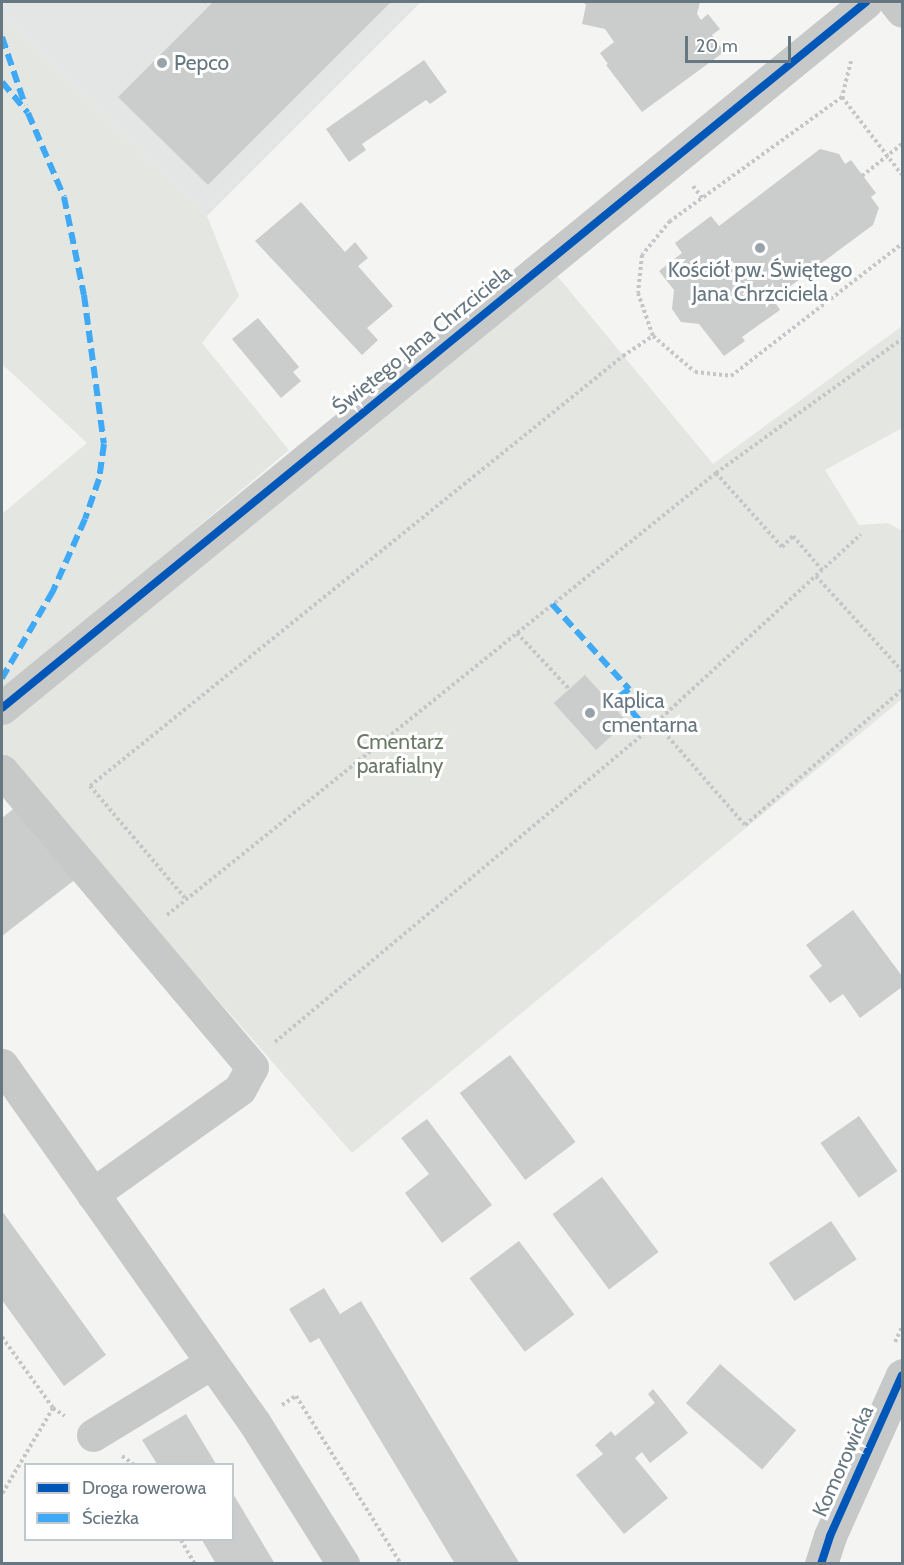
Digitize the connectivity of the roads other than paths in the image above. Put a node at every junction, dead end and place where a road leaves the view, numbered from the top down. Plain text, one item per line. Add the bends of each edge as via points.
1 (866, 2) edge
2 (2, 708) edge
3 (2, 771) edge
4 (2, 1065) edge
5 (93, 1194) junction
6 (211, 1363) junction
7 (903, 1375) edge
8 (93, 1435) dead end
9 (344, 1563) edge
10 (821, 1563) edge

1 - 2 street, Świętego Jana Chrzciciela
3 - 5 street via 252,1067 240,1089
4 - 5 street
5 - 6 street
6 - 8 street
6 - 9 street via 254,1422
7 - 10 street, Komorowicka

